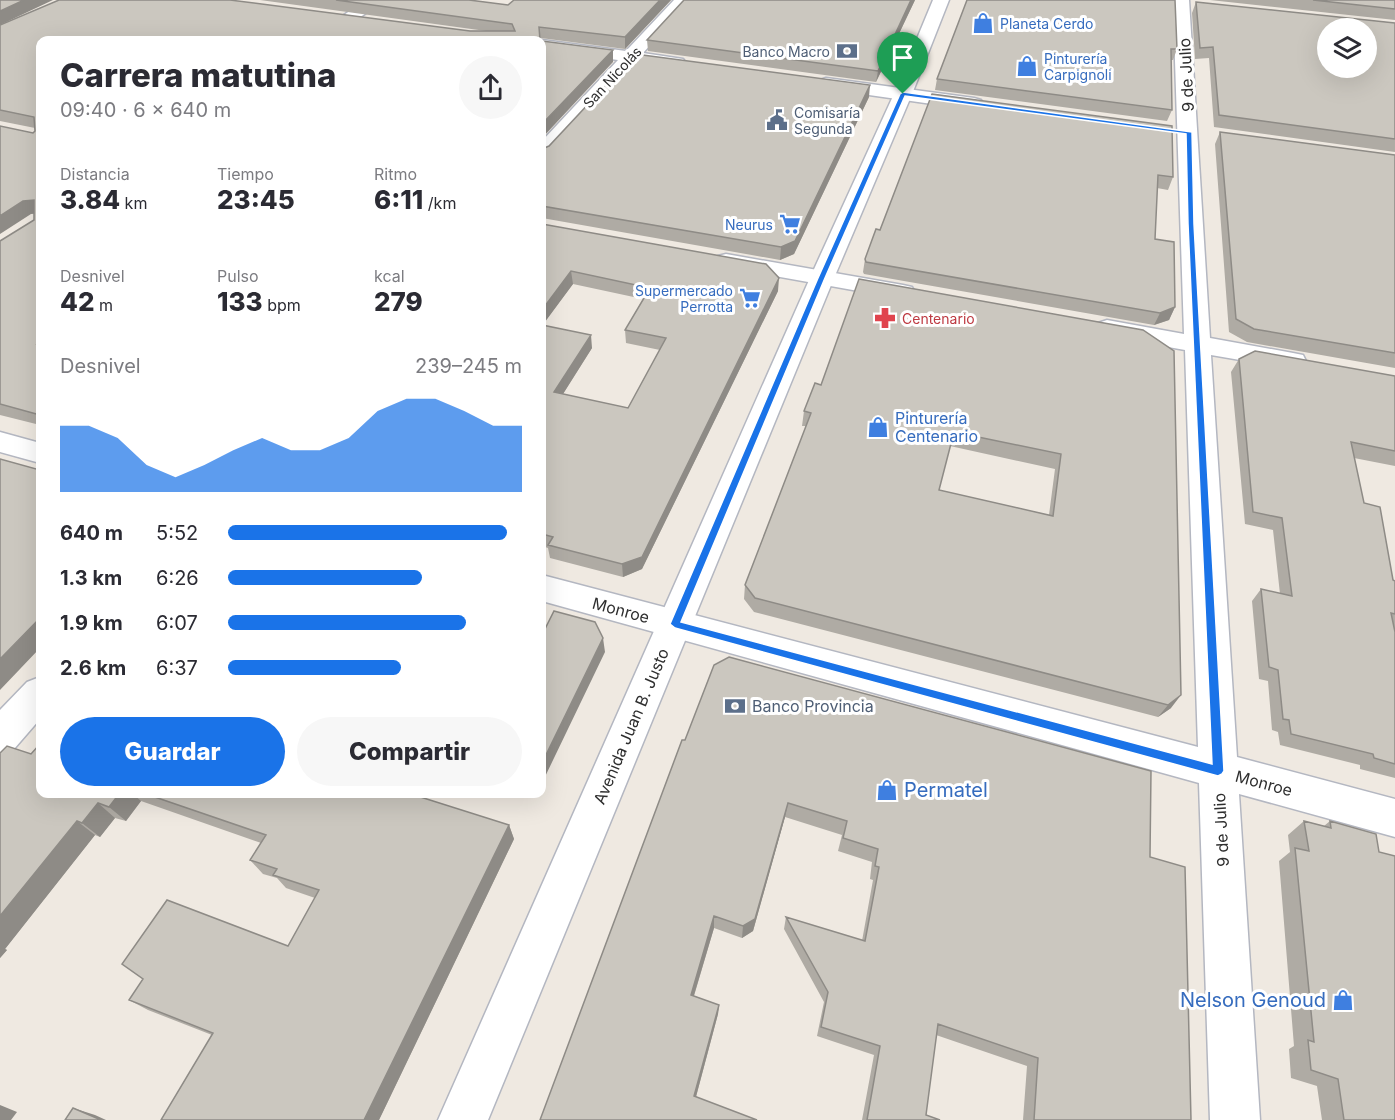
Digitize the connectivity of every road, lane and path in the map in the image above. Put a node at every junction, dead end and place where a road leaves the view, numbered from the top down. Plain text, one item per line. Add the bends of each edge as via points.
1 (377, 0) edge
2 (683, 0) edge
3 (941, 0) edge
4 (1179, 3) edge
5 (325, 16) edge
6 (348, 19) junction
7 (371, 22) edge
8 (322, 36) edge
9 (546, 46) edge
10 (630, 57) junction
11 (690, 65) edge
12 (808, 81) edge
13 (903, 94) junction
14 (994, 106) edge
15 (546, 149) edge
16 (705, 257) edge
17 (822, 278) junction
18 (928, 297) edge
19 (1081, 324) edge
20 (1198, 344) junction
21 (1314, 365) edge
22 (0, 442) edge
23 (36, 452) edge
24 (546, 589) edge
25 (675, 624) junction
26 (36, 697) edge
27 (0, 737) edge
28 (1218, 771) junction
29 (1395, 818) edge
30 (463, 1120) edge
31 (1235, 1120) edge

1 - 6 street
2 - 10 street, San Nicolás
3 - 13 street, Avenida Juan B. Justo
4 - 20 street, 9 de Julio
5 - 6 street
6 - 7 street
6 - 8 street
9 - 10 street
10 - 11 street
10 - 15 street, San Nicolás
12 - 13 street
13 - 14 street
13 - 17 street, Avenida Juan B. Justo
16 - 17 street
17 - 18 street
17 - 25 street, Avenida Juan B. Justo
19 - 20 street
20 - 21 street
20 - 28 street, 9 de Julio
22 - 23 street
24 - 25 street, Monroe
25 - 28 street, Monroe
25 - 30 street, Avenida Juan B. Justo
26 - 27 street
28 - 29 street, Monroe
28 - 31 street, 9 de Julio

